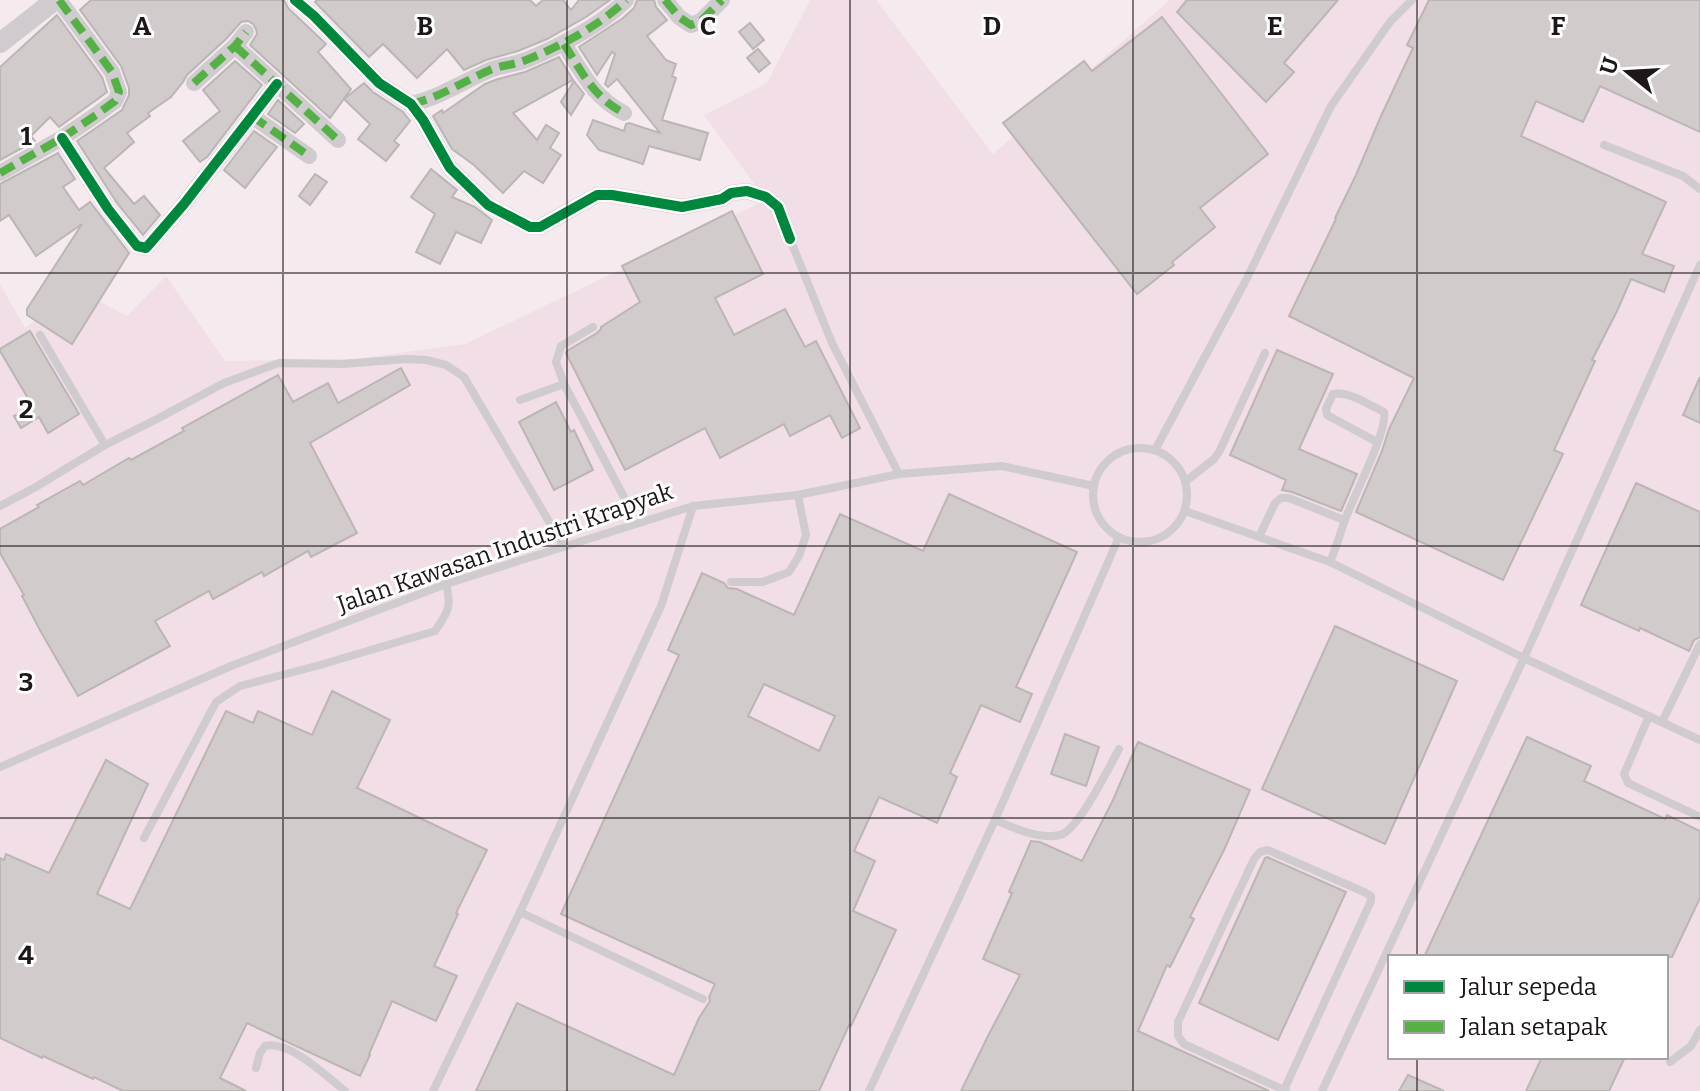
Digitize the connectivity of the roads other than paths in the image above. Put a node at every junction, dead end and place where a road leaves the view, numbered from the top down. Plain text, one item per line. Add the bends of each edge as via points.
1 (57, 0) edge
2 (626, 0) edge
3 (665, 0) edge
4 (722, 0) edge
5 (1412, 0) edge
6 (297, 1) edge
7 (246, 32) dead end
8 (0, 43) edge
9 (564, 44) junction
10 (235, 46) junction
11 (194, 83) dead end
12 (277, 84) junction
13 (411, 104) junction
14 (624, 113) dead end
15 (252, 116) junction
16 (62, 138) junction
17 (338, 140) dead end
18 (1604, 145) dead end
19 (309, 156) dead end
20 (0, 173) edge
21 (1700, 189) edge
22 (790, 239) joint
23 (1700, 265) edge
24 (593, 327) dead end
25 (40, 335) dead end
26 (1265, 353) dead end
27 (564, 384) junction
28 (520, 400) dead end
29 (1377, 442) junction
30 (105, 445) junction
31 (1155, 450) junction
32 (899, 474) junction
33 (1186, 481) junction
34 (1094, 486) junction
35 (798, 495) junction
36 (0, 506) edge
37 (693, 506) junction
38 (1185, 511) junction
39 (1344, 520) junction
40 (632, 524) junction
41 (1119, 537) junction
42 (1259, 537) junction
43 (564, 547) junction
44 (1330, 562) junction
45 (731, 582) dead end
46 (446, 584) junction
47 (1700, 644) edge
48 (1524, 658) junction
49 (1649, 716) junction
50 (1662, 722) junction
51 (1700, 740) edge
52 (1119, 749) dead end
53 (0, 767) edge
54 (1700, 817) edge
55 (995, 820) junction
56 (144, 838) dead end
57 (520, 912) junction
58 (703, 999) dead end
59 (1700, 1030) edge
60 (1670, 1062) dead end
61 (256, 1068) dead end
62 (345, 1091) edge
63 (433, 1091) edge
64 (869, 1091) edge
65 (1285, 1091) edge
66 (1322, 1091) edge

1 - 8 street
1 - 16 street via 112,72 119,92 115,101
2 - 9 street
3 - 4 street via 691,25
5 - 31 lane via 1390,22 1331,106
6 - 13 street via 379,83
7 - 10 street
9 - 13 street
9 - 14 street via 602,100
10 - 11 street
10 - 12 street
12 - 15 street
12 - 17 street
13 - 22 street via 450,168 488,205 530,227 540,227 597,195 682,207 747,191 778,207
15 - 16 street via 146,248 137,246 108,209
15 - 19 street
16 - 20 street
18 - 21 lane via 1683,176
22 - 32 lane via 832,343
23 - 48 lane
24 - 27 lane via 561,346 556,362
25 - 30 lane
26 - 33 lane via 1219,452
27 - 28 lane
27 - 40 lane via 624,497
29 - 29 lane via 1384,412 1354,397 1333,394 1327,415
29 - 39 lane
30 - 36 lane
30 - 43 lane via 224,383 279,363 426,360 464,377
31 - 33 lane via 1169,457
31 - 34 lane via 1124,450 1100,471
32 - 34 lane, Jalan Kawasan Industri Krapyak via 1002,466
32 - 35 lane, Jalan Kawasan Industri Krapyak
33 - 38 lane
34 - 41 lane via 1098,516
35 - 37 lane, Jalan Kawasan Industri Krapyak
35 - 45 lane via 806,535 789,572 763,582
37 - 40 lane, Jalan Kawasan Industri Krapyak
37 - 57 lane via 661,606
38 - 41 lane via 1165,536 1134,542
38 - 42 lane
39 - 42 lane via 1281,498
39 - 44 lane
40 - 43 lane, Jalan Kawasan Industri Krapyak
41 - 55 lane
42 - 44 lane
43 - 46 lane, Jalan Kawasan Industri Krapyak
44 - 48 lane
46 - 53 lane, Jalan Kawasan Industri Krapyak via 231,666
46 - 56 lane via 447,613 435,631 240,686 216,702
47 - 50 lane
48 - 49 lane
48 - 66 lane
49 - 50 lane
49 - 54 lane via 1625,778
50 - 51 lane
52 - 55 lane via 1076,824 1063,835 1023,831
55 - 64 lane
57 - 58 lane
57 - 63 lane
59 - 60 lane via 1691,1046
61 - 62 lane via 265,1046 276,1044
65 - 65 lane via 1371,896 1268,850 1254,859 1178,1022 1178,1036 1184,1044

